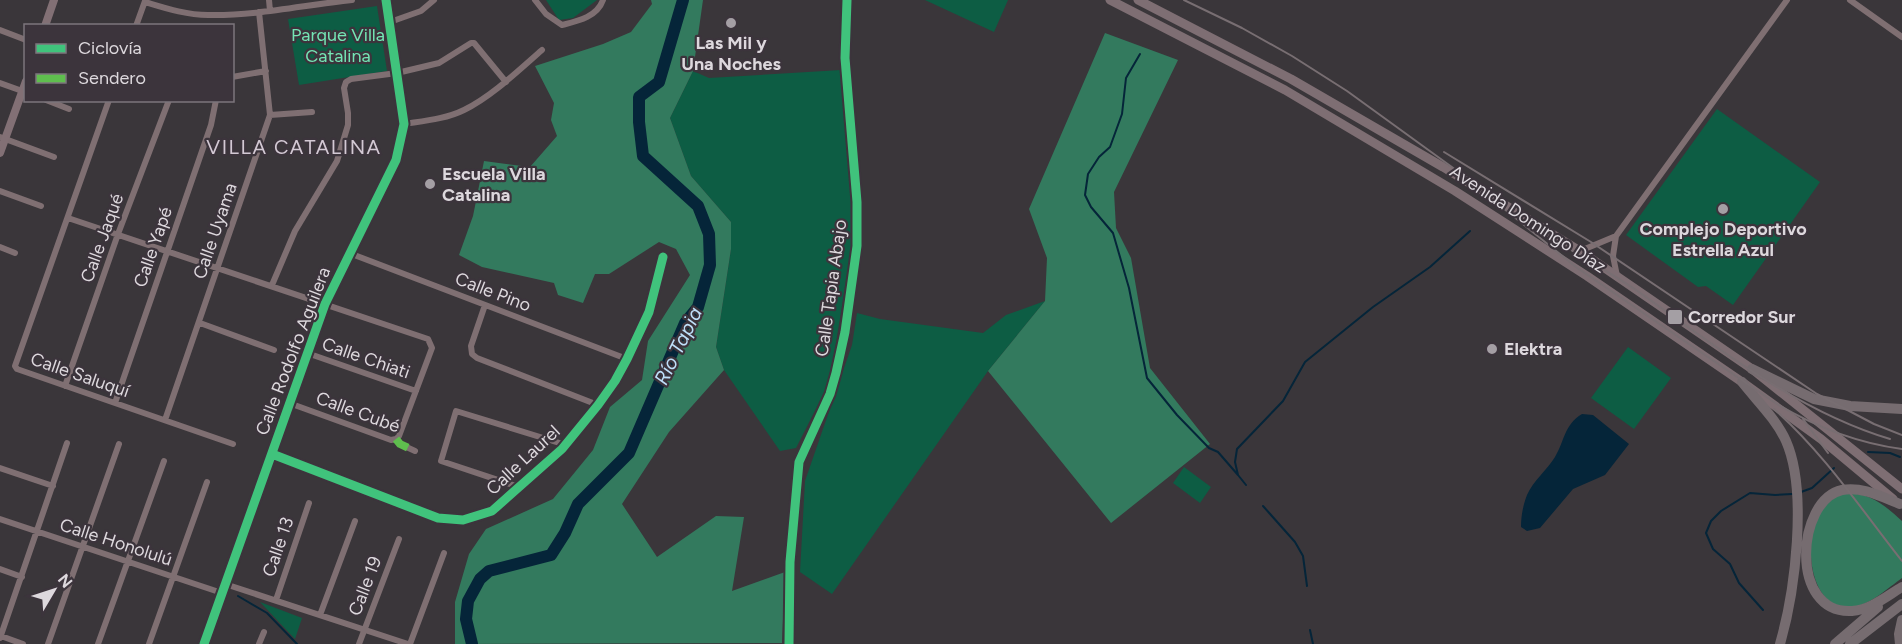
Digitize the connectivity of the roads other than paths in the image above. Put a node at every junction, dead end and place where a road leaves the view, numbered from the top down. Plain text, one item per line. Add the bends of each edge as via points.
1 (54, 0) edge
2 (269, 0) edge
3 (352, 0) edge
4 (386, 0) edge
5 (434, 0) edge
6 (535, 0) edge
7 (603, 0) edge
8 (847, 0) edge
9 (1110, 0) edge
10 (1138, 0) edge
11 (1787, 0) edge
12 (1850, 0) edge
13 (145, 1) edge
14 (330, 1) edge
15 (270, 11) junction
16 (259, 12) junction
17 (390, 22) junction
18 (46, 24) edge
19 (137, 24) edge
20 (0, 30) edge
21 (1902, 37) edge
22 (24, 39) edge
23 (542, 50) dead end
24 (266, 71) junction
25 (397, 73) junction
26 (234, 77) edge
27 (506, 82) junction
28 (0, 83) edge
29 (24, 92) edge
30 (51, 102) edge
31 (108, 102) edge
32 (168, 102) edge
33 (216, 102) edge
34 (69, 109) dead end
35 (312, 112) dead end
36 (270, 115) junction
37 (404, 124) junction
38 (2, 138) edge
39 (0, 153) edge
40 (54, 157) dead end
41 (0, 191) edge
42 (41, 206) dead end
43 (68, 218) junction
44 (118, 234) junction
45 (1616, 236) junction
46 (0, 247) edge
47 (1580, 251) junction
48 (168, 252) junction
49 (15, 253) dead end
50 (349, 253) junction
51 (663, 257) dead end
52 (219, 268) junction
53 (1617, 276) junction
54 (272, 285) junction
55 (325, 304) junction
56 (485, 305) junction
57 (200, 323) junction
58 (274, 350) dead end
59 (307, 353) junction
60 (627, 359) junction
61 (1752, 369) junction
62 (1742, 382) junction
63 (65, 386) junction
64 (416, 392) junction
65 (115, 403) junction
66 (289, 403) junction
67 (598, 405) junction
68 (1902, 409) edge
69 (165, 420) junction
70 (396, 439) junction
71 (67, 443) dead end
72 (119, 444) dead end
73 (234, 444) dead end
74 (566, 445) junction
75 (415, 451) dead end
76 (272, 454) junction
77 (164, 461) dead end
78 (0, 468) edge
79 (207, 482) dead end
80 (53, 486) junction
81 (519, 487) junction
82 (1902, 489) edge
83 (309, 503) dead end
84 (1901, 505) edge
85 (0, 519) edge
86 (355, 521) dead end
87 (37, 532) junction
88 (399, 539) dead end
89 (83, 548) junction
90 (444, 553) dead end
91 (128, 561) junction
92 (0, 569) edge
93 (22, 577) junction
94 (174, 577) junction
95 (1902, 588) edge
96 (224, 589) junction
97 (276, 600) junction
98 (1902, 604) edge
99 (320, 615) junction
100 (4, 619) edge
101 (1902, 620) edge
102 (364, 630) junction
103 (264, 632) dead end
104 (0, 637) edge
105 (23, 644) edge
106 (48, 644) edge
107 (98, 644) edge
108 (148, 644) edge
109 (204, 644) edge
110 (259, 644) edge
111 (359, 644) edge
112 (409, 644) edge
113 (789, 644) edge
114 (1780, 644) edge
115 (1835, 644) edge
116 (1850, 644) edge
117 (1900, 644) edge

1 - 18 street
2 - 15 street
3 - 14 street
4 - 17 street, Calle Rodolfo Aguilera
5 - 17 street via 421,11
6 - 7 street via 562,25 585,19
8 - 113 street, Calle Tapia Abajo via 845,58 857,246 836,373 799,462 790,562
9 - 62 main road, Avenida Domingo Díaz via 1285,90 1455,191
10 - 47 main road, Avenida Domingo Díaz via 1291,79
11 - 45 street
12 - 21 street
13 - 16 street via 175,11 207,15
13 - 19 street
14 - 15 street
15 - 16 street
16 - 24 street, Calle Uyama
17 - 25 street, Calle Rodolfo Aguilera
20 - 22 street
23 - 27 street
24 - 26 street
24 - 36 street, Calle Uyama
25 - 27 street via 439,63 474,43
25 - 37 street, Calle Rodolfo Aguilera
25 - 54 street via 346,82 348,125 337,161 295,231
27 - 37 street via 464,110
28 - 29 street
29 - 38 street
30 - 34 street
31 - 43 street, Calle Saluquí
32 - 44 street, Calle Jaqué
33 - 48 street, Calle Yapé
35 - 36 street
36 - 52 street, Calle Uyama
37 - 50 street, Calle Rodolfo Aguilera via 396,160
38 - 39 street
38 - 40 street
41 - 42 street
43 - 44 street
43 - 63 street, Calle Saluquí via 15,366
44 - 48 street
44 - 63 street, Calle Jaqué
45 - 47 street
45 - 53 street via 1613,256
46 - 49 street
47 - 53 main road, Avenida Domingo Díaz
48 - 52 street
48 - 65 street, Calle Yapé
50 - 55 street, Calle Rodolfo Aguilera
50 - 56 street, Calle Pino
51 - 60 street, Calle Laurel via 649,312
52 - 54 street
52 - 57 street, Calle Uyama
53 - 61 main road, Avenida Domingo Díaz
54 - 55 street
55 - 59 street, Calle Rodolfo Aguilera
55 - 64 street via 428,339 432,348
56 - 60 street, Calle Pino
56 - 67 street via 471,354
57 - 58 street
57 - 69 street, Calle Uyama
59 - 64 street, Calle Chiati
59 - 66 street, Calle Rodolfo Aguilera
60 - 67 street, Calle Laurel
61 - 68 highway via 1814,399
61 - 82 main road, Avenida Domingo Díaz
62 - 84 main road, Avenida Domingo Díaz via 1821,439
62 - 114 highway via 1786,440 1796,479 1796,564
63 - 65 street, Calle Saluquí
64 - 70 street
65 - 69 street, Calle Saluquí
66 - 70 street, Calle Cubé
66 - 76 street, Calle Rodolfo Aguilera
67 - 74 street, Calle Laurel
69 - 73 street, Calle Saluquí
70 - 75 street, Calle Cubé
71 - 80 street
72 - 89 street
74 - 81 street, Calle Laurel
74 - 81 street via 456,411 441,461
76 - 81 street, Calle Laurel via 438,518 463,520 492,511
76 - 96 street, Calle Rodolfo Aguilera
77 - 91 street
78 - 80 street
79 - 94 street
80 - 87 street
83 - 97 street, Calle 13
84 - 95 highway via 1856,489 1840,490 1830,496 1811,525 1806,570 1823,603 1837,610 1866,608
85 - 87 street, Calle Honolulú
86 - 99 street
87 - 89 street, Calle Honolulú
87 - 93 street
88 - 102 street, Calle 19
89 - 91 street, Calle Honolulú
89 - 106 street
90 - 112 street
91 - 94 street, Calle Honolulú
91 - 107 street
92 - 93 street
93 - 100 street
94 - 96 street, Calle Honolulú
94 - 108 street
95 - 115 highway
96 - 97 street, Calle Honolulú
96 - 109 street, Calle Rodolfo Aguilera
97 - 99 street, Calle Honolulú
98 - 116 highway
99 - 102 street, Calle Honolulú
100 - 104 street
101 - 117 highway
102 - 111 street, Calle 19
102 - 112 street, Calle Honolulú
103 - 110 street
104 - 105 street

